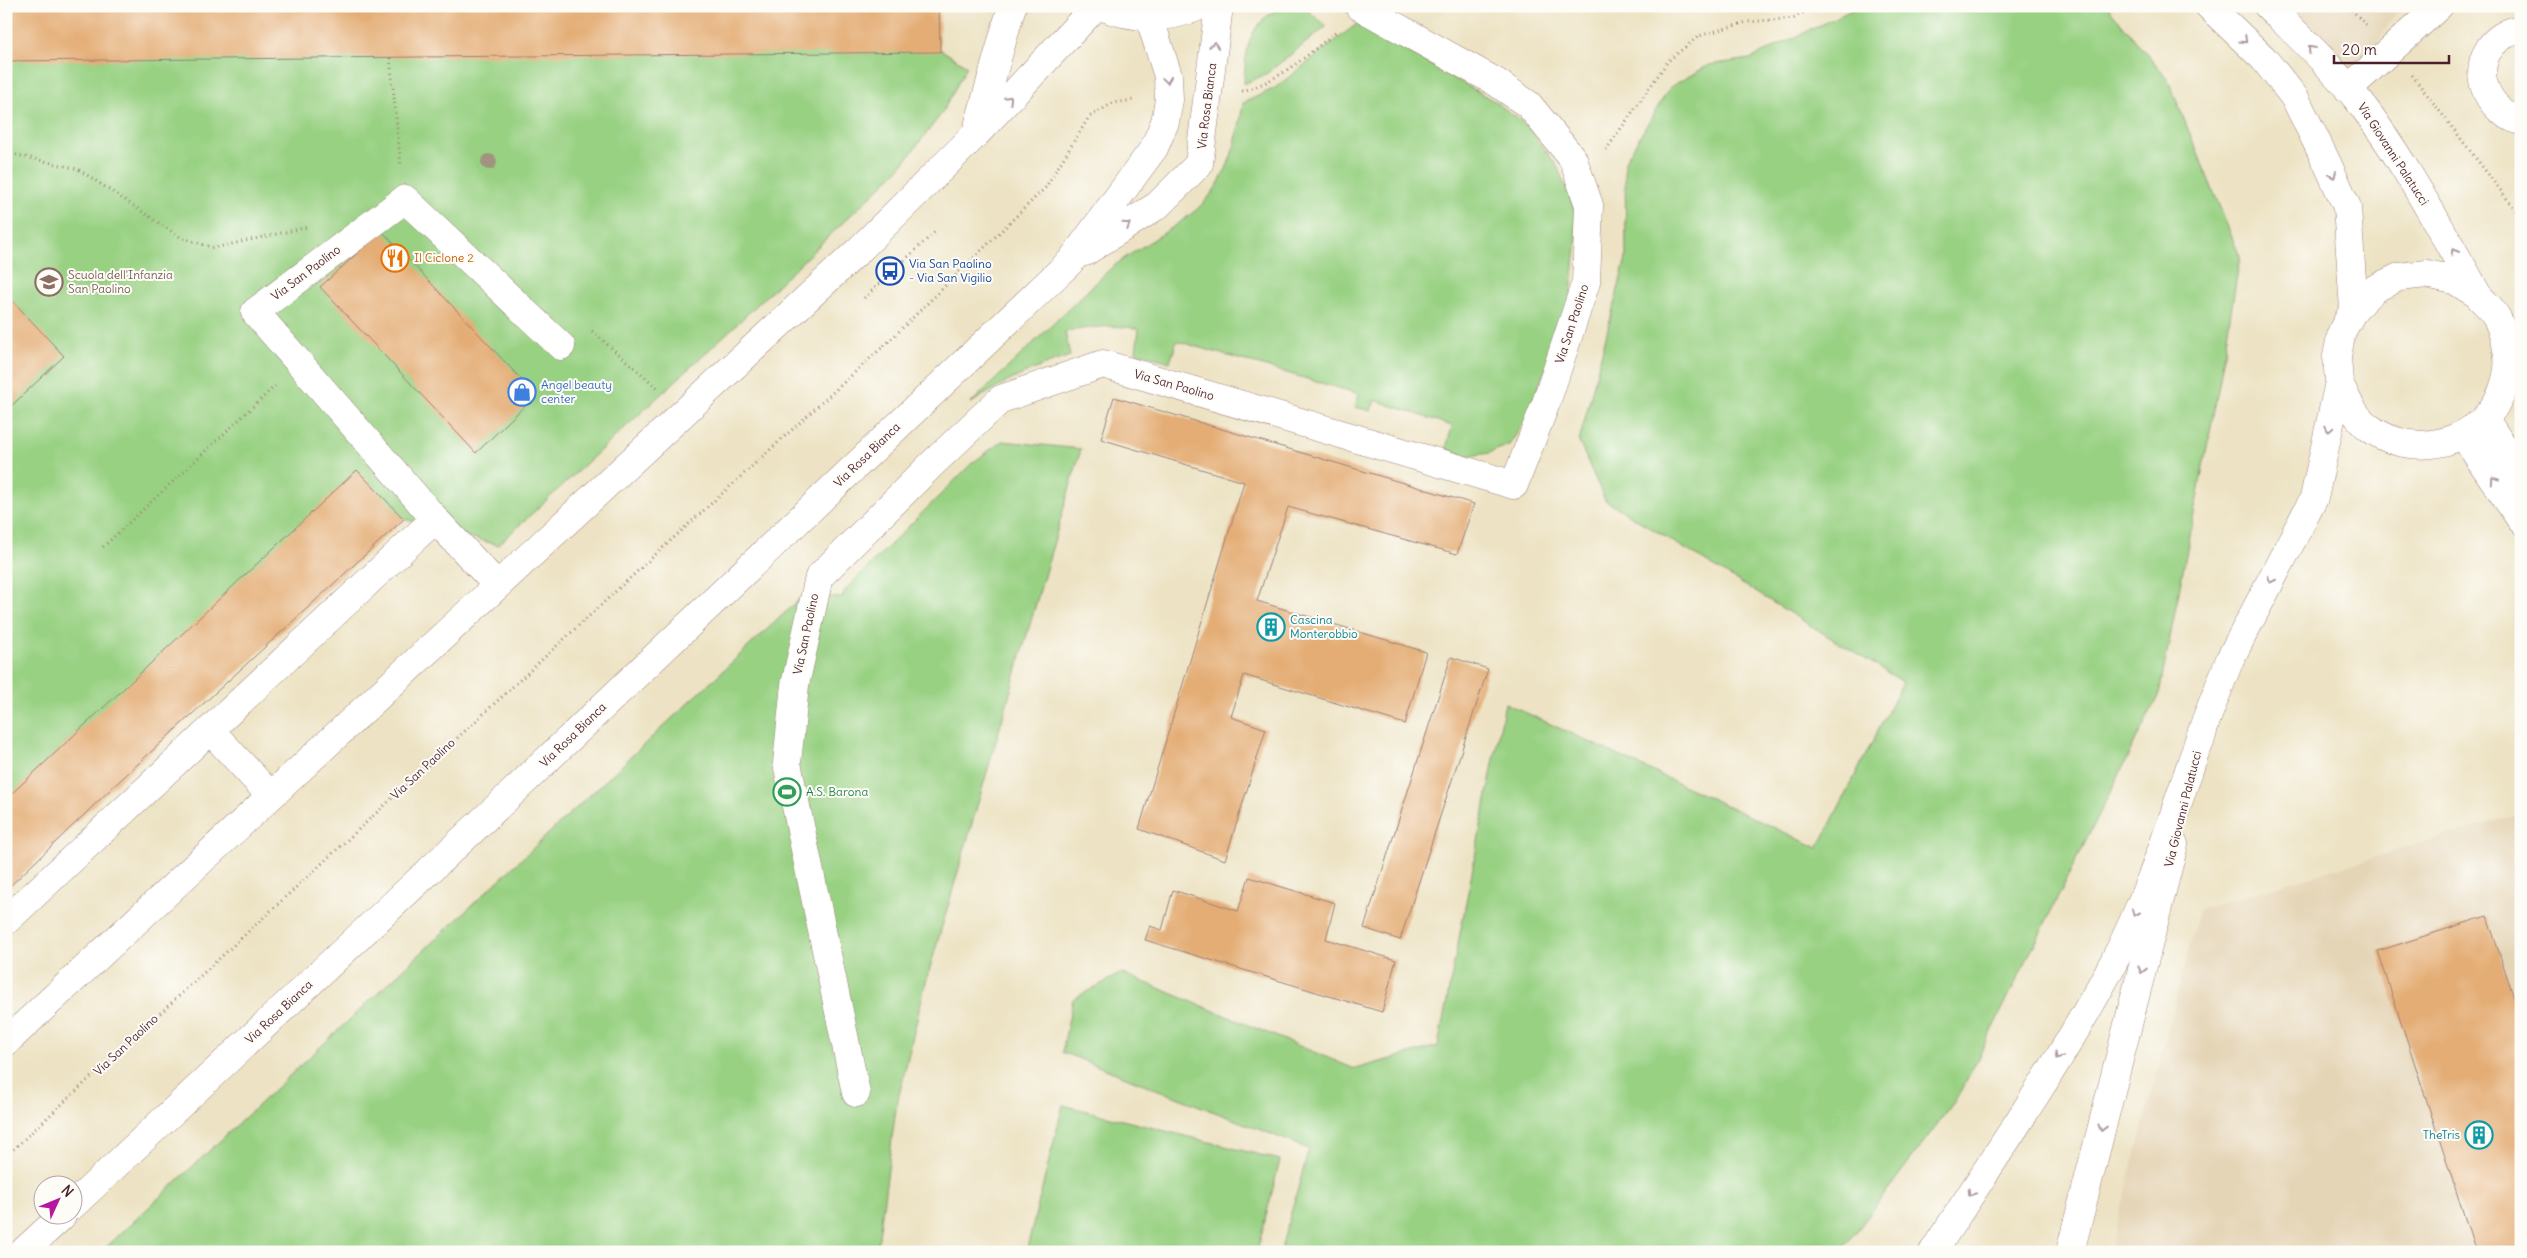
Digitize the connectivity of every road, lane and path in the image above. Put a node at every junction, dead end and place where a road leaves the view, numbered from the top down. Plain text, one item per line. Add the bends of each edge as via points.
1 (1012, 6) edge
2 (1098, 6) edge
3 (1200, 6) edge
4 (1219, 6) edge
5 (1815, 6) edge
6 (2209, 6) edge
7 (2268, 6) edge
8 (2439, 6) edge
9 (1149, 16) junction
10 (1350, 17) edge
11 (2513, 31) dead end
12 (390, 58) dead end
13 (2411, 72) dead end
14 (2348, 89) junction
15 (1238, 91) dead end
16 (1138, 100) dead end
17 (2521, 121) edge
18 (976, 134) junction
19 (6, 154) edge
20 (1582, 184) junction
21 (405, 199) junction
22 (2521, 217) edge
23 (314, 226) dead end
24 (937, 230) dead end
25 (1071, 261) junction
26 (2478, 295) junction
27 (864, 298) dead end
28 (2354, 308) junction
29 (560, 346) dead end
30 (299, 364) junction
31 (2339, 382) junction
32 (2485, 419) junction
33 (2464, 436) junction
34 (2521, 475) edge
35 (435, 519) junction
36 (2521, 520) edge
37 (103, 547) dead end
38 (497, 585) junction
39 (2206, 720) junction
40 (210, 730) junction
41 (271, 796) junction
42 (6, 920) edge
43 (6, 1042) edge
44 (856, 1093) dead end
45 (6, 1156) edge
46 (82, 1197) edge
47 (51, 1226) edge
48 (23, 1252) edge
49 (1933, 1252) edge
50 (2070, 1252) edge

1 - 18 main road
2 - 9 main road via 1128,15
18 -> 2 main road
3 - 9 main road via 1176,14
25 -> 4 main road, Via Rosa Bianca via 1158,205 1199,164
5 - 20 path via 1794,18 1747,22 1699,36 1668,61
6 -> 28 main road via 2264,59 2295,98 2328,165 2347,207
14 -> 7 main road, Via Giovanni Palatucci
8 - 14 main road
9 -> 25 main road, Via Rosa Bianca via 1168,76 1169,100 1165,122 1154,148
10 - 15 path via 1305,58 1255,87
10 - 20 main road, Via San Paolino via 1496,82 1529,105 1572,159
11 - 17 main road via 2501,35 2493,44 2485,59 2482,79 2486,94 2495,107 2502,114
12 - 21 path
13 - 22 path
26 -> 14 main road, Via Giovanni Palatucci via 2411,178
16 - 45 path, Via San Paolino via 1112,104 1089,117 1045,188 888,342
18 - 38 main road via 859,250
19 - 23 path via 78,170 180,237 214,248
20 - 44 main road, Via San Paolino via 1588,205 1586,282 1546,403 1514,485 1103,364 1001,399 820,577 795,685 787,763
21 - 29 main road
21 - 30 main road, Via San Paolino via 255,312
24 - 27 path
25 - 46 main road, Via Rosa Bianca
26 - 28 main road, Via Giovanni Palatucci via 2454,280 2427,274 2399,277 2374,289
26 - 32 main road, Via Giovanni Palatucci via 2496,316 2506,342 2508,369 2501,396
28 - 31 main road, Via Giovanni Palatucci via 2342,331 2337,356
30 - 35 main road, Via San Paolino
30 - 37 path
31 - 33 main road, Via Giovanni Palatucci via 2349,406 2367,425 2389,439 2413,446 2440,444
31 -> 39 main road, Via Giovanni Palatucci via 2314,498 2230,659
32 - 33 main road, Via Giovanni Palatucci
32 - 34 main road
36 -> 33 main road
35 - 38 main road, Via San Paolino
35 - 40 main road
38 - 41 main road
39 -> 49 main road via 2150,880 2112,966 2031,1101
39 -> 50 main road, Via Giovanni Palatucci
40 - 41 main road
40 - 42 main road
41 - 43 main road
47 - 48 main road

